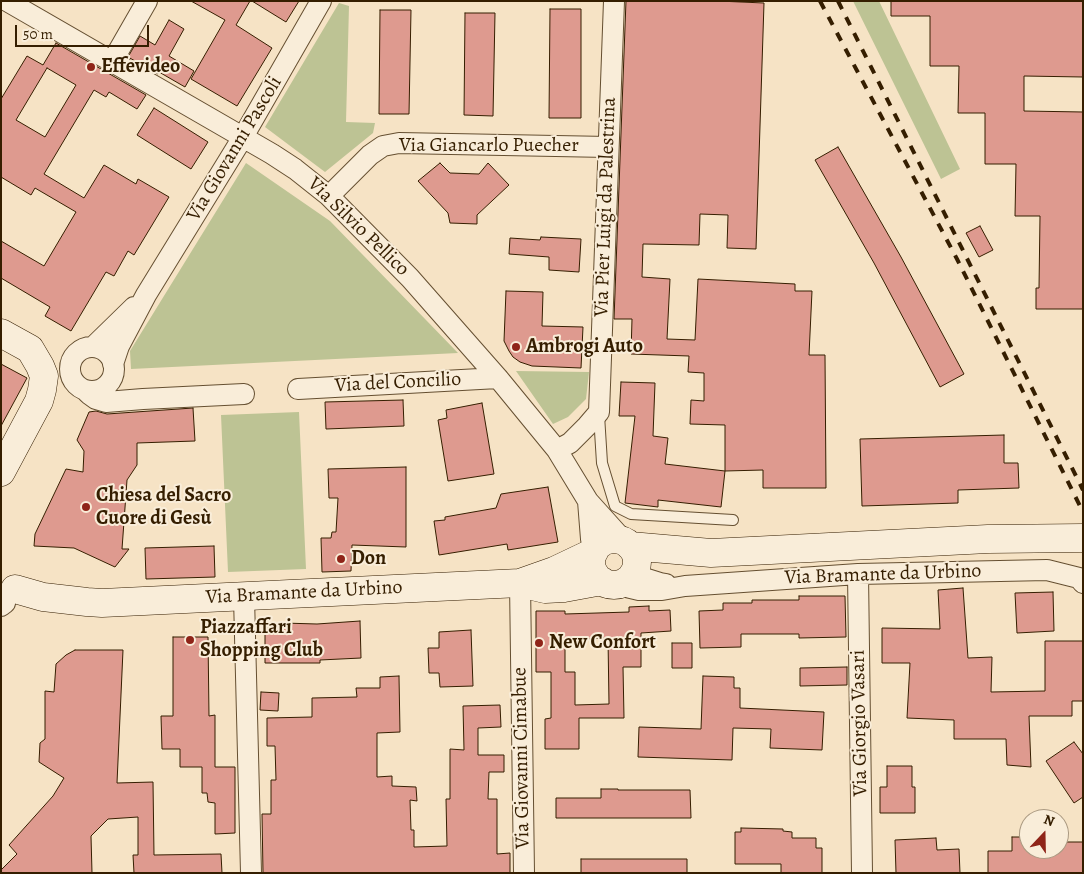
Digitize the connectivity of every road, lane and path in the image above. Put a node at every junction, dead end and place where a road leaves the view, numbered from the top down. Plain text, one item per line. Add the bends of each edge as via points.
1 (7, 1) edge
2 (147, 1) edge
3 (321, 1) edge
4 (614, 1) edge
5 (112, 62) junction
6 (243, 137) junction
7 (608, 147) junction
8 (330, 196) junction
9 (146, 295) junction
10 (1, 333) edge
11 (93, 346) junction
12 (30, 349) junction
13 (70, 362) junction
14 (112, 372) junction
15 (498, 378) junction
16 (80, 386) junction
17 (298, 389) dead end
18 (244, 394) dead end
19 (143, 399) junction
20 (39, 401) junction
21 (599, 412) junction
22 (557, 450) junction
23 (1, 472) edge
24 (588, 501) junction
25 (733, 520) dead end
26 (1083, 538) edge
27 (595, 551) junction
28 (624, 565) junction
29 (858, 574) junction
30 (1081, 581) edge
31 (520, 583) junction
32 (5, 597) edge
33 (244, 597) junction
34 (252, 873) edge
35 (524, 873) edge
36 (862, 873) edge

1 - 5 street, Via Silvio Pellico
2 - 5 street
3 - 6 street, Via Giovanni Pascoli
4 - 7 street, Via Pier Luigi da Palestrina
5 - 6 street, Via Silvio Pellico
6 - 8 street, Via Silvio Pellico via 296,169
6 - 9 street, Via Giovanni Pascoli
7 - 8 street, Via Giancarlo Puecher via 398,143 383,146 370,155
7 - 21 street, Via Pier Luigi da Palestrina
8 - 15 street, Via Silvio Pellico via 410,278
9 - 11 street, Via Giovanni Pascoli
9 - 14 street, Via Giovanni Pascoli via 119,346
10 - 12 street
11 - 13 street via 80,350
11 - 14 street via 110,356
12 - 13 street via 48,359
12 - 20 street via 44,376
13 - 16 street via 71,377
14 - 16 street via 102,389 94,391
14 - 19 street via 125,390
15 - 17 street, Via del Concilio
15 - 22 street, Via Silvio Pellico
16 - 19 street via 96,399 106,402
16 - 20 street via 62,384 51,389
18 - 19 street
20 - 23 street
21 - 22 street via 570,443
21 - 25 lane, Via Pier Luigi da Palestrina via 602,463 614,506 632,514
22 - 24 street, Via Silvio Pellico
24 - 27 street, Via Silvio Pellico
24 - 28 street, Via Silvio Pellico
26 - 28 street, Via Bramante da Urbino via 988,539 711,553
27 - 28 street, Via Bramante da Urbino via 614,539
27 - 31 street, Via Bramante da Urbino
28 - 29 street, Via Bramante da Urbino via 639,590
28 - 31 street, Via Bramante da Urbino via 564,588 545,589
29 - 30 street, Via Bramante da Urbino via 1047,570
29 - 36 street, Via Giorgio Vasari
31 - 33 street, Via Bramante da Urbino
31 - 35 street, Via Giovanni Cimabue
32 - 33 street, Via Bramante da Urbino via 87,602
33 - 34 street

